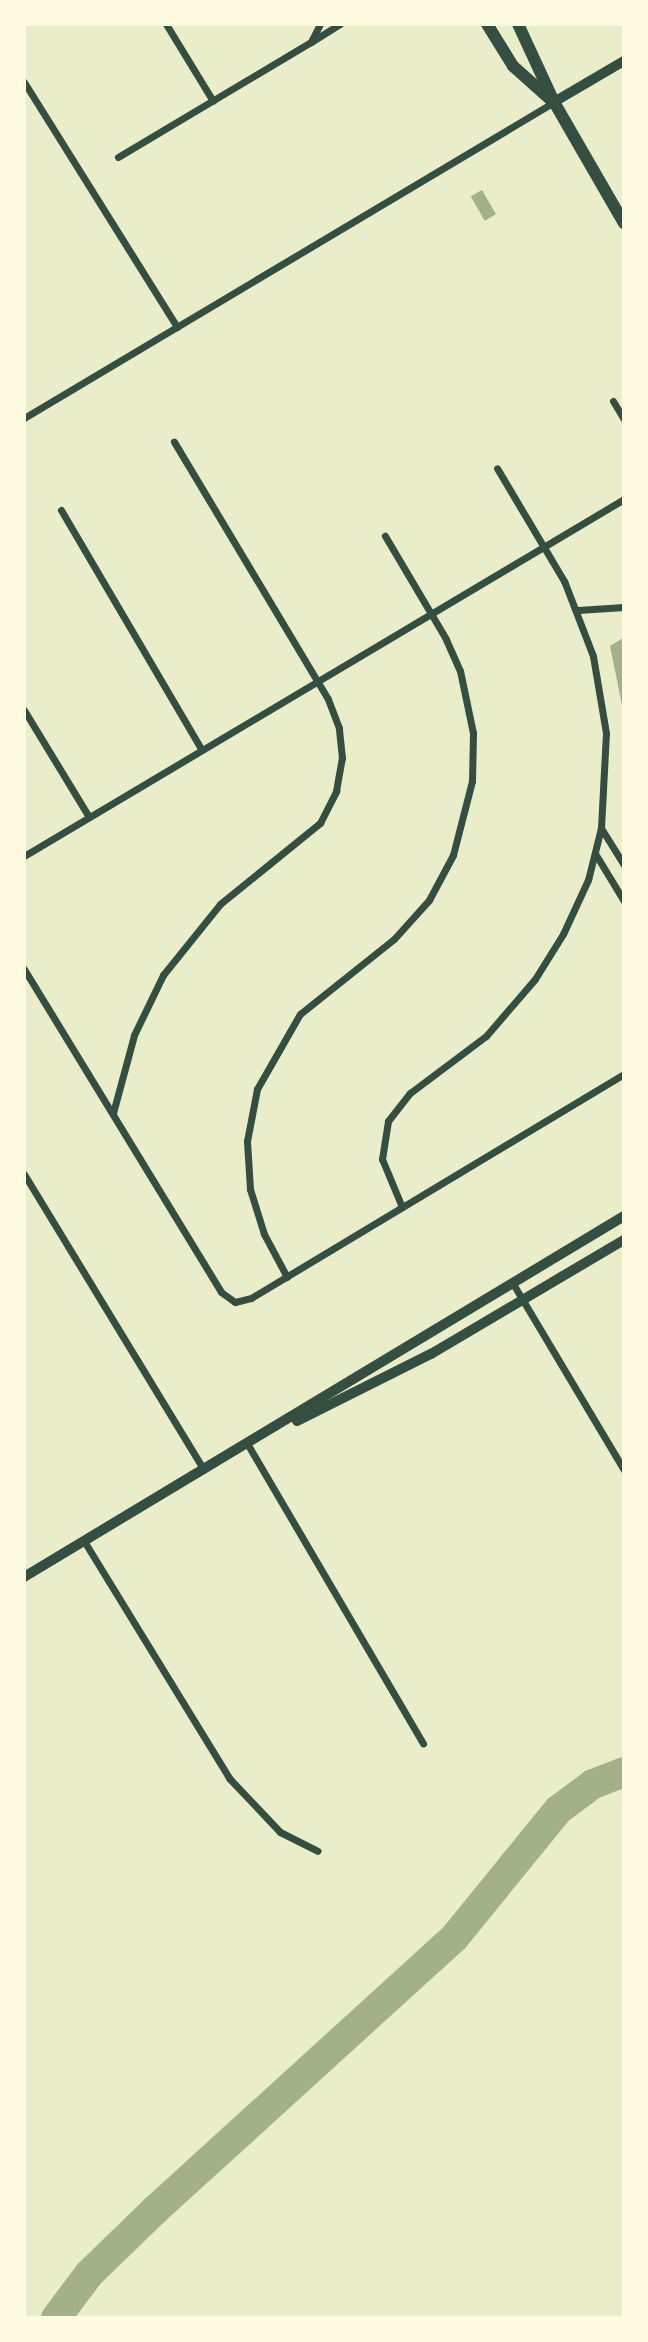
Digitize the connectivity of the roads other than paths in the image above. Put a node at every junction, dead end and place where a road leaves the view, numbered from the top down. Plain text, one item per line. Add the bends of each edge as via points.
1 (166, 24) edge
2 (320, 24) edge
3 (340, 24) edge
4 (487, 24) edge
5 (518, 24) edge
6 (310, 42) junction
7 (624, 61) edge
8 (24, 82) edge
9 (213, 101) junction
10 (554, 102) junction
11 (118, 157) dead end
12 (624, 223) edge
13 (177, 327) junction
14 (613, 401) dead end
15 (24, 418) edge
16 (624, 419) edge
17 (174, 442) dead end
18 (497, 468) dead end
19 (624, 499) edge
20 (61, 510) dead end
21 (385, 536) dead end
22 (545, 545) junction
23 (624, 607) edge
24 (578, 610) junction
25 (432, 613) junction
26 (318, 682) junction
27 (24, 710) edge
28 (202, 750) junction
29 (89, 817) junction
30 (601, 828) junction
31 (596, 855) junction
32 (24, 856) edge
33 (624, 865) edge
34 (624, 901) edge
35 (24, 969) edge
36 (624, 1074) edge
37 (113, 1114) junction
38 (24, 1174) edge
39 (402, 1207) junction
40 (624, 1216) edge
41 (624, 1240) edge
42 (287, 1277) junction
43 (512, 1282) junction
44 (523, 1300) junction
45 (248, 1445) junction
46 (205, 1470) junction
47 (624, 1470) edge
48 (84, 1541) junction
49 (26, 1574) edge
50 (423, 1742) dead end
51 (318, 1851) dead end

1 - 9 street
2 - 6 street
3 - 6 street
4 - 10 main road via 513,66
5 - 10 main road
6 - 9 street
7 - 10 street
8 - 13 street
9 - 11 street
10 - 12 main road
10 - 13 street
13 - 15 street
14 - 16 street
17 - 26 street
18 - 22 street
19 - 22 street
20 - 28 street
21 - 25 street
22 - 24 street
22 - 25 street
23 - 24 street
24 - 30 street via 604,711
25 - 26 street
25 - 42 street via 460,671 471,711 474,755 468,804 453,855 429,900 394,939 300,1014 257,1089 248,1129 248,1179 264,1234
26 - 28 street
26 - 37 street via 335,715 342,747 339,780 327,811 309,835 220,904 163,975 134,1035
27 - 29 street
28 - 29 street
29 - 32 street
30 - 31 street
30 - 33 street
31 - 34 street
31 - 39 street via 563,934 517,1002 472,1048 410,1093 388,1121 382,1159
35 - 37 street
36 - 39 street
37 - 42 street via 221,1292 235,1302
38 - 46 street
39 - 42 street
40 - 43 street
41 - 44 street
43 - 44 street
43 - 45 street
44 - 45 street via 431,1354
44 - 47 street
45 - 46 street
45 - 50 street
46 - 48 street
48 - 49 street
48 - 51 street via 229,1778 280,1832

